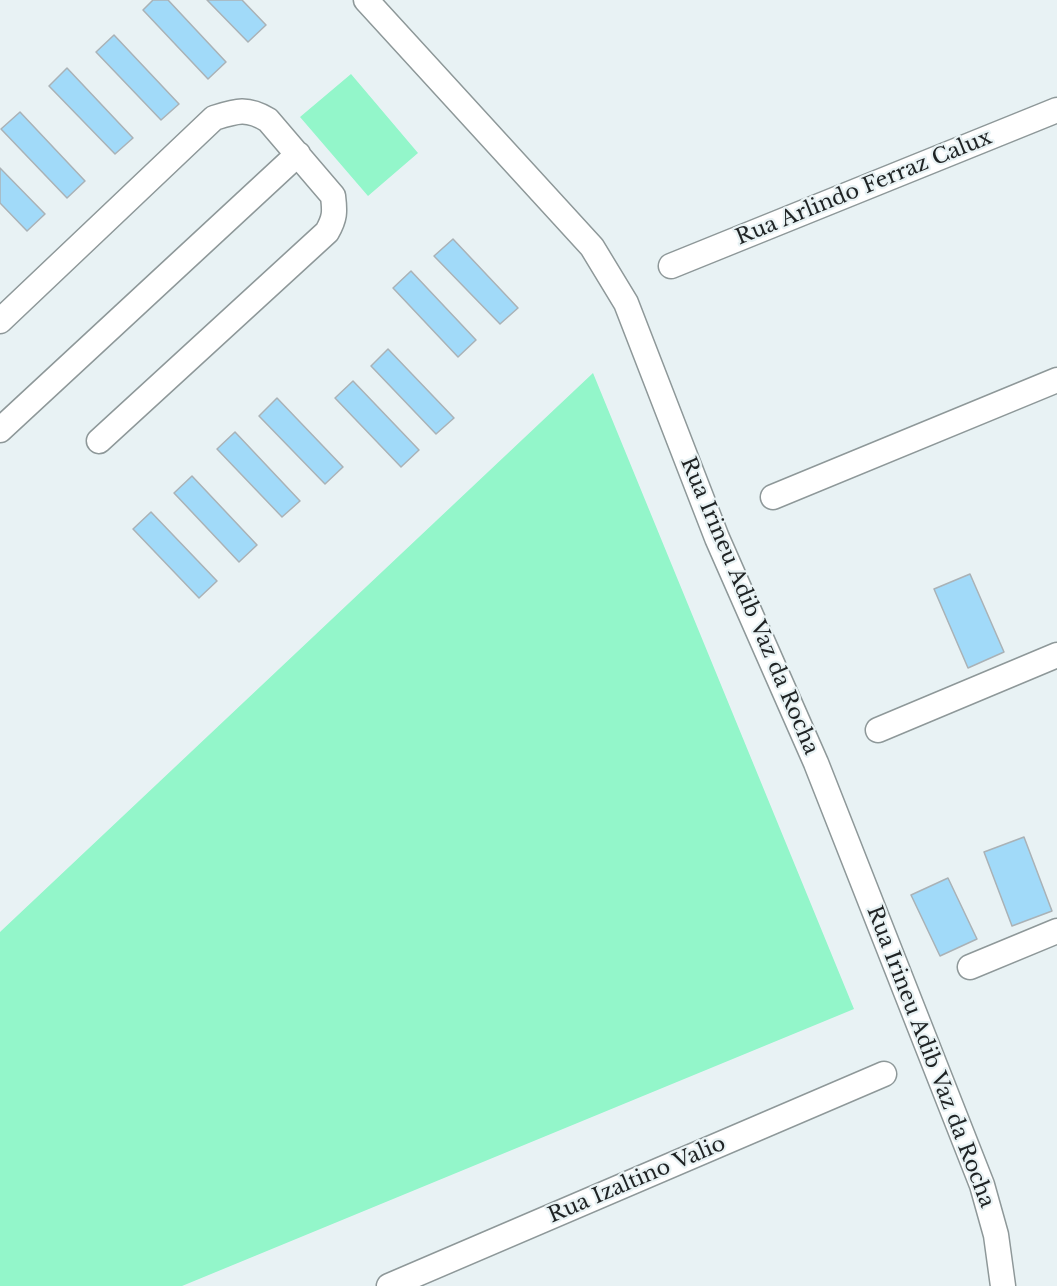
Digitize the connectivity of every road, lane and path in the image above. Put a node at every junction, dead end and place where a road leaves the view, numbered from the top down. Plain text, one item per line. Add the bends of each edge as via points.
1 (366, 0) edge
2 (1057, 110) edge
3 (298, 154) junction
4 (671, 266) dead end
5 (0, 321) edge
6 (1057, 380) edge
7 (0, 430) edge
8 (99, 441) dead end
9 (773, 497) dead end
10 (1057, 655) edge
11 (878, 730) dead end
12 (1057, 931) edge
13 (970, 967) dead end
14 (884, 1074) dead end
15 (416, 1281) edge
16 (389, 1286) edge
17 (1003, 1286) edge

1 - 17 street, Rua Irineu Adib Vaz da Rocha via 592,247 626,303 717,538 816,763 982,1185 996,1235
2 - 4 street, Rua Arlindo Ferraz Calux
3 - 5 street via 267,120 255,113 234,111 214,118
3 - 7 street
3 - 8 street via 333,196 335,210 327,232
6 - 9 street
10 - 11 street
12 - 13 street
14 - 15 street, Rua Izaltino Valio
15 - 16 street, Rua Izaltino Valio

